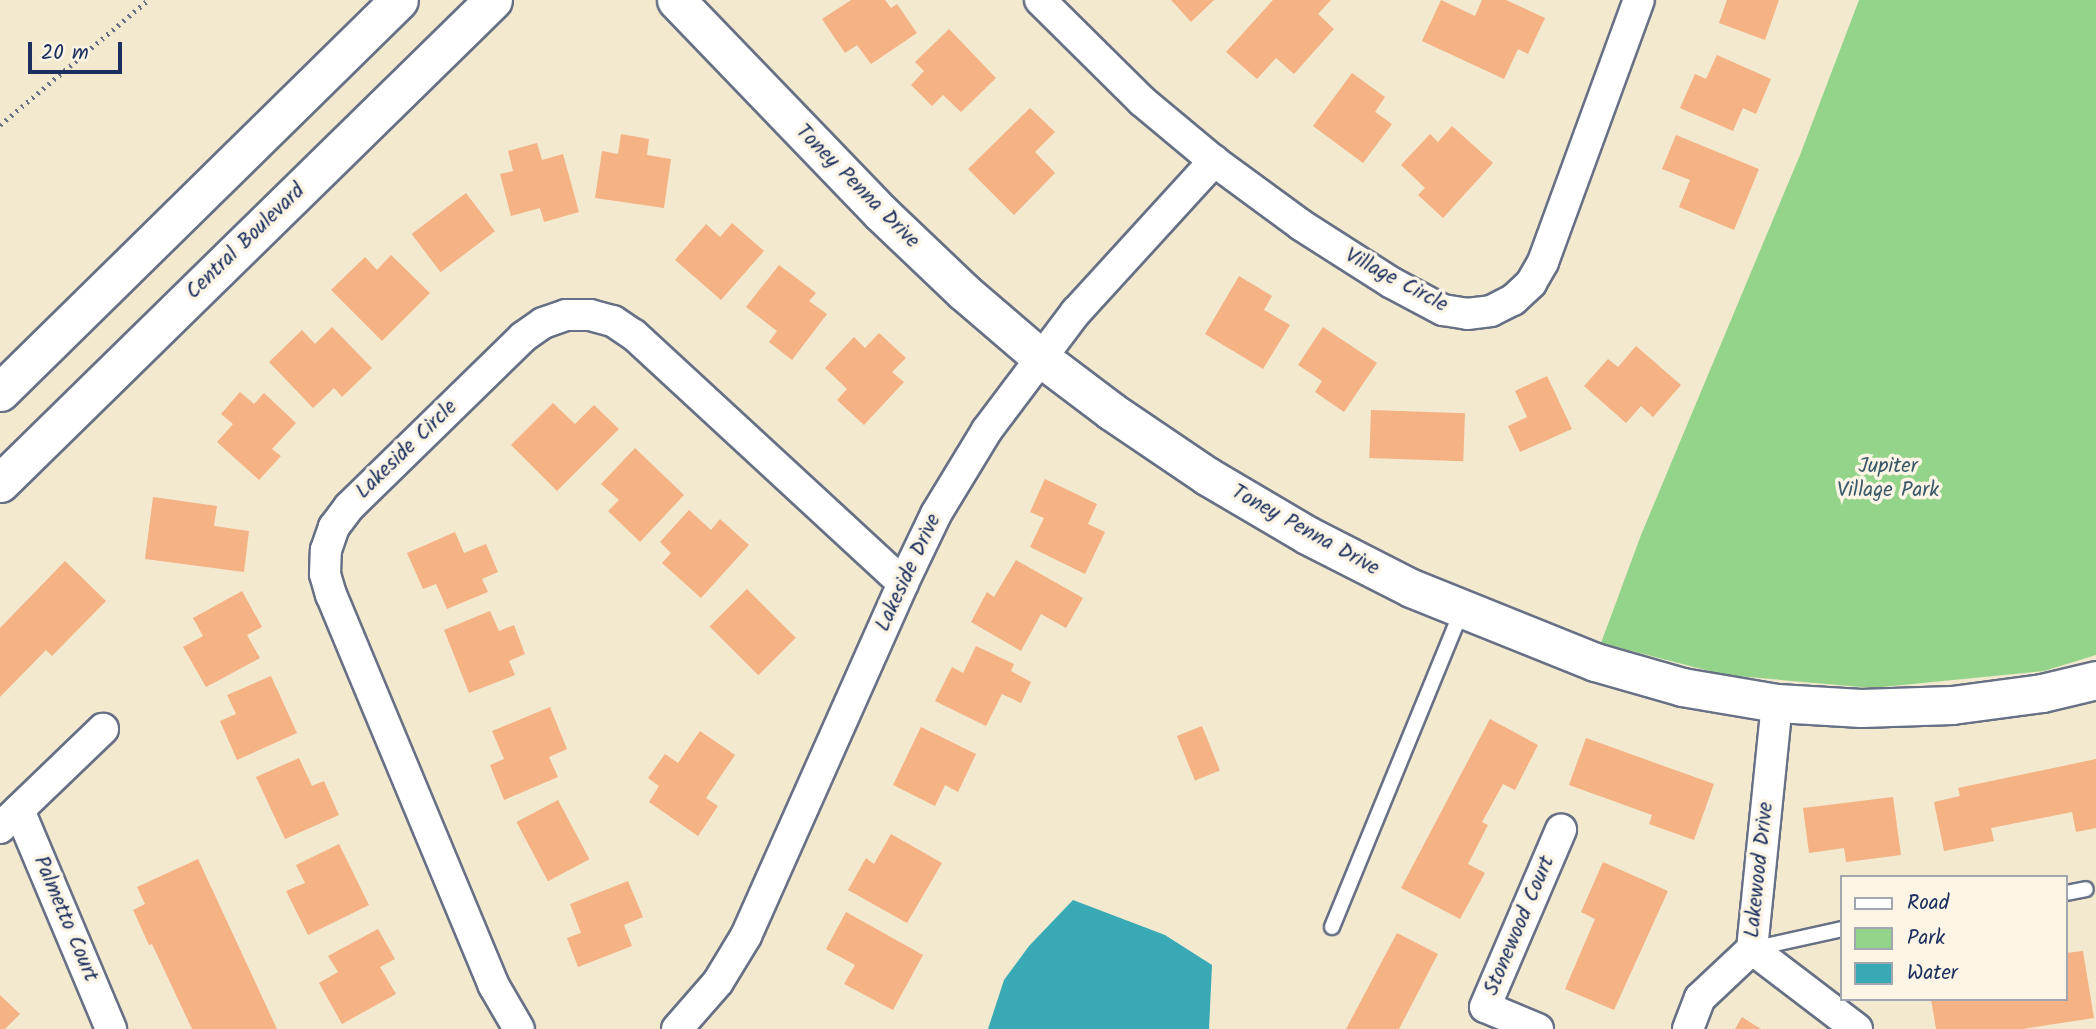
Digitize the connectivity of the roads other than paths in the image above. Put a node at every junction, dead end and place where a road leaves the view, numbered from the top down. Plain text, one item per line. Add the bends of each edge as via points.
1 (399, 0) edge
2 (493, 0) edge
3 (676, 0) edge
4 (1040, 0) edge
5 (1639, 0) edge
6 (1214, 161) junction
7 (1041, 358) junction
8 (0, 392) edge
9 (0, 483) edge
10 (903, 583) junction
11 (1462, 610) junction
12 (2096, 680) edge
13 (1777, 703) junction
14 (103, 729) dead end
15 (10, 819) edge
16 (1561, 830) dead end
17 (2086, 890) dead end
18 (2068, 893) edge
19 (1332, 927) dead end
20 (1840, 929) edge
21 (1752, 948) junction
22 (111, 1029) edge
23 (519, 1029) edge
24 (677, 1029) edge
25 (1538, 1029) edge
26 (1688, 1029) edge
27 (1857, 1029) edge

1 - 8 street
2 - 9 street, Central Boulevard
3 - 7 street, Toney Penna Drive via 880,212
4 - 6 street, Village Circle via 1142,101
5 - 6 street, Village Circle via 1543,262 1531,283 1513,300 1491,310 1467,314 1443,310 1392,283 1301,225
6 - 7 street, Lakeside Drive via 1076,312
7 - 10 street, Lakeside Drive via 986,430 936,514
7 - 11 street, Toney Penna Drive via 1111,411 1241,497 1307,536
10 - 23 street, Lakeside Circle via 634,335 613,321 590,315 566,315 523,337 349,508 334,527 326,550 325,574 331,595 494,986
10 - 24 street, Lakeside Drive via 746,936 718,982
11 - 13 street, Toney Penna Drive via 1595,662 1682,687
11 - 19 lane
12 - 13 street, Toney Penna Drive via 2042,693 1952,705 1861,708
13 - 21 street, Lakewood Drive
14 - 15 street, Palmetto Court
15 - 22 street, Palmetto Court
16 - 25 street, Stonewood Court via 1485,1007
17 - 18 lane
20 - 21 lane
21 - 26 street via 1700,998
21 - 27 street, Lakewood Drive

